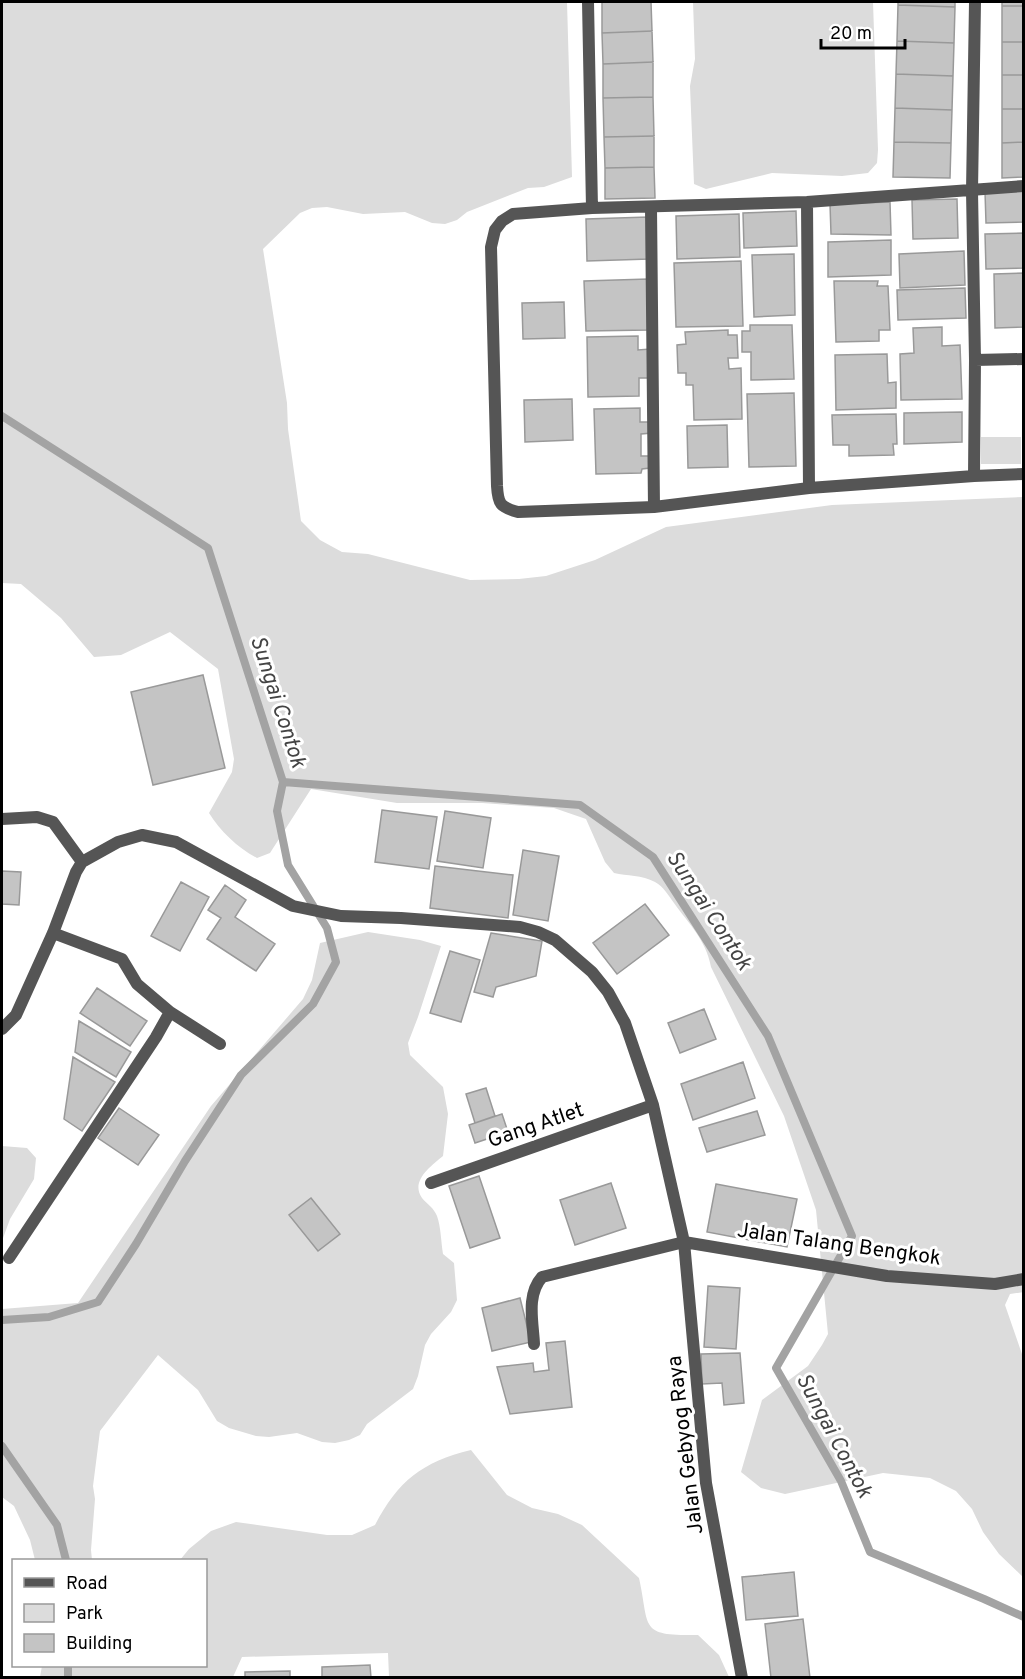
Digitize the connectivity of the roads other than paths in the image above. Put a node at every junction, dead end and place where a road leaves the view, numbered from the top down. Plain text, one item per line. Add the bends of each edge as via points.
1 (588, 2) edge
2 (975, 2) edge
3 (1023, 186) edge
4 (972, 191) junction
5 (807, 202) junction
6 (592, 208) junction
7 (651, 208) junction
8 (1023, 359) edge
9 (975, 360) junction
10 (1023, 474) edge
11 (974, 476) junction
12 (809, 488) junction
13 (654, 507) junction
14 (2, 819) edge
15 (82, 862) junction
16 (53, 933) junction
17 (170, 1012) junction
18 (2, 1029) edge
19 (220, 1044) dead end
20 (654, 1106) junction
21 (431, 1183) dead end
22 (684, 1242) junction
23 (9, 1258) dead end
24 (1023, 1279) edge
25 (534, 1344) dead end
26 (742, 1677) edge

1 - 6 street
2 - 4 street
3 - 4 street
4 - 5 street
4 - 9 street
5 - 7 street
5 - 12 street
6 - 7 street
6 - 13 street via 513,214 495,230 491,247 498,501 505,509 518,512
7 - 13 street
8 - 9 street
9 - 11 street
10 - 11 street
11 - 12 street
12 - 13 street
14 - 15 street via 37,817 53,822
15 - 16 street
15 - 20 street, Jalan Gebyog Raya via 118,842 142,835 176,842 293,906 341,916 520,927 538,932 555,940 592,972 608,992 625,1023
16 - 17 street via 122,960 137,984
16 - 18 street via 16,1015
17 - 19 street
17 - 23 street
20 - 21 street, Gang Atlet
20 - 22 street, Jalan Gebyog Raya
22 - 24 street, Jalan Talang Bengkok via 887,1276 995,1284
22 - 25 street via 542,1278 534,1286 532,1300
22 - 26 street, Jalan Gebyog Raya via 706,1484

